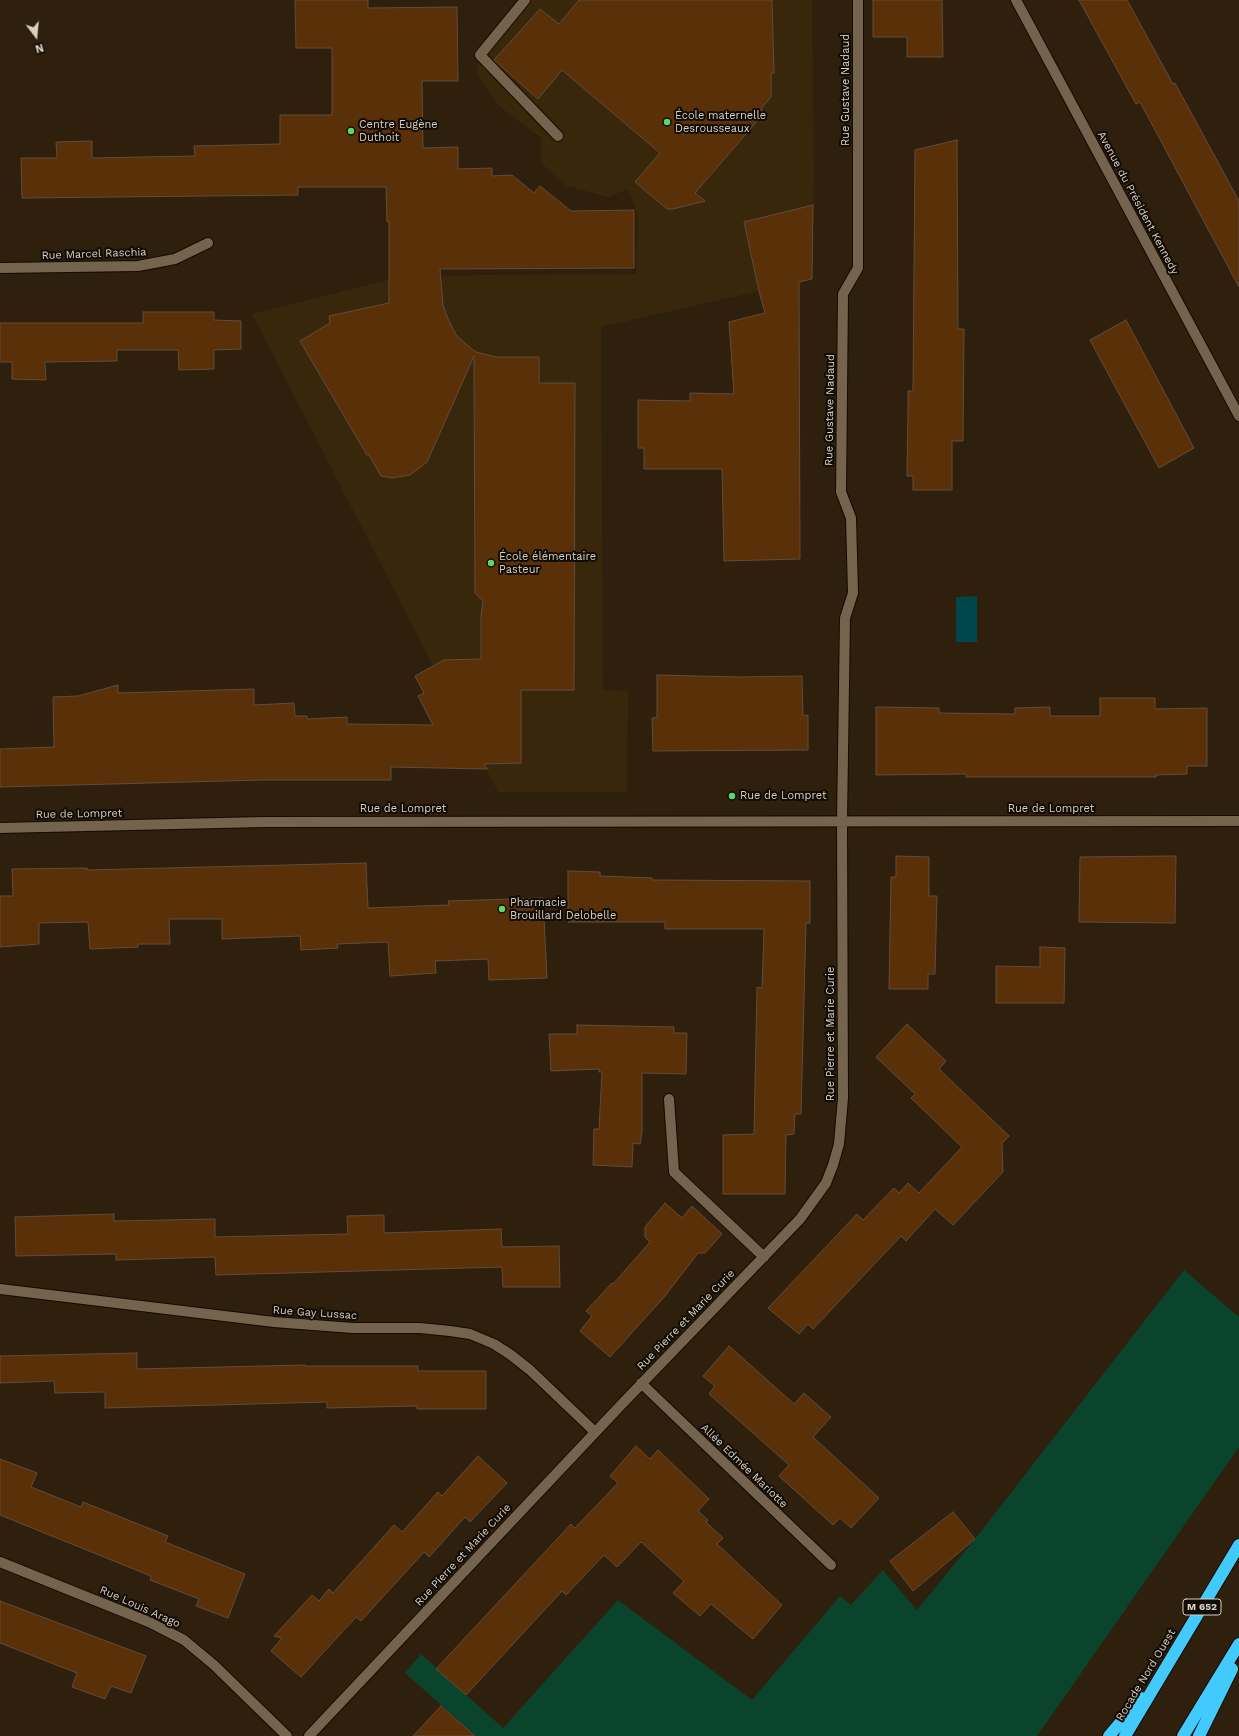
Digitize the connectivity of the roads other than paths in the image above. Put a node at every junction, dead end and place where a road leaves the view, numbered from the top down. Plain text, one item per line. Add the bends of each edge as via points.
1 (525, 0) edge
2 (858, 0) edge
3 (1016, 0) edge
4 (558, 136) dead end
5 (208, 243) dead end
6 (0, 268) edge
7 (1239, 416) edge
8 (842, 821) junction
9 (1239, 821) edge
10 (0, 828) edge
11 (669, 1099) dead end
12 (764, 1257) junction
13 (0, 1289) edge
14 (641, 1383) junction
15 (595, 1432) junction
16 (1239, 1545) edge
17 (0, 1562) edge
18 (831, 1565) dead end
19 (1239, 1644) edge
20 (1239, 1655) edge
21 (1165, 1669) junction
22 (287, 1736) edge
23 (309, 1736) edge
24 (1109, 1736) edge
25 (1125, 1736) edge
26 (1183, 1736) edge
27 (1199, 1736) edge

1 - 4 street via 480,55
2 - 8 street, Rue Gustave Nadaud via 858,268 843,294 841,492 851,518 853,592 845,618
3 - 7 street, Avenue du Président Kennedy
5 - 6 street, Rue Marcel Raschia via 175,259 138,266
8 - 9 street, Rue de Lompret
8 - 10 street, Rue de Lompret via 264,822
8 - 12 street, Rue Pierre et Marie Curie via 843,1098 839,1144 826,1183 800,1219
11 - 12 street via 674,1172
12 - 14 street, Rue Pierre et Marie Curie
13 - 15 street, Rue Gay Lussac via 274,1322 352,1328 420,1328 470,1334 494,1344 511,1355
14 - 15 street, Rue Pierre et Marie Curie
14 - 18 street, Allée Edmée Mariotte
15 - 23 street, Rue Pierre et Marie Curie
16 - 21 highway, Rocade Nord Ouest / M 652
17 - 22 street, Rue Louis Arago via 149,1622 184,1640 214,1665
19 - 26 highway
20 - 27 highway
21 - 24 highway
21 - 25 highway, Rocade Nord Ouest / M 652

